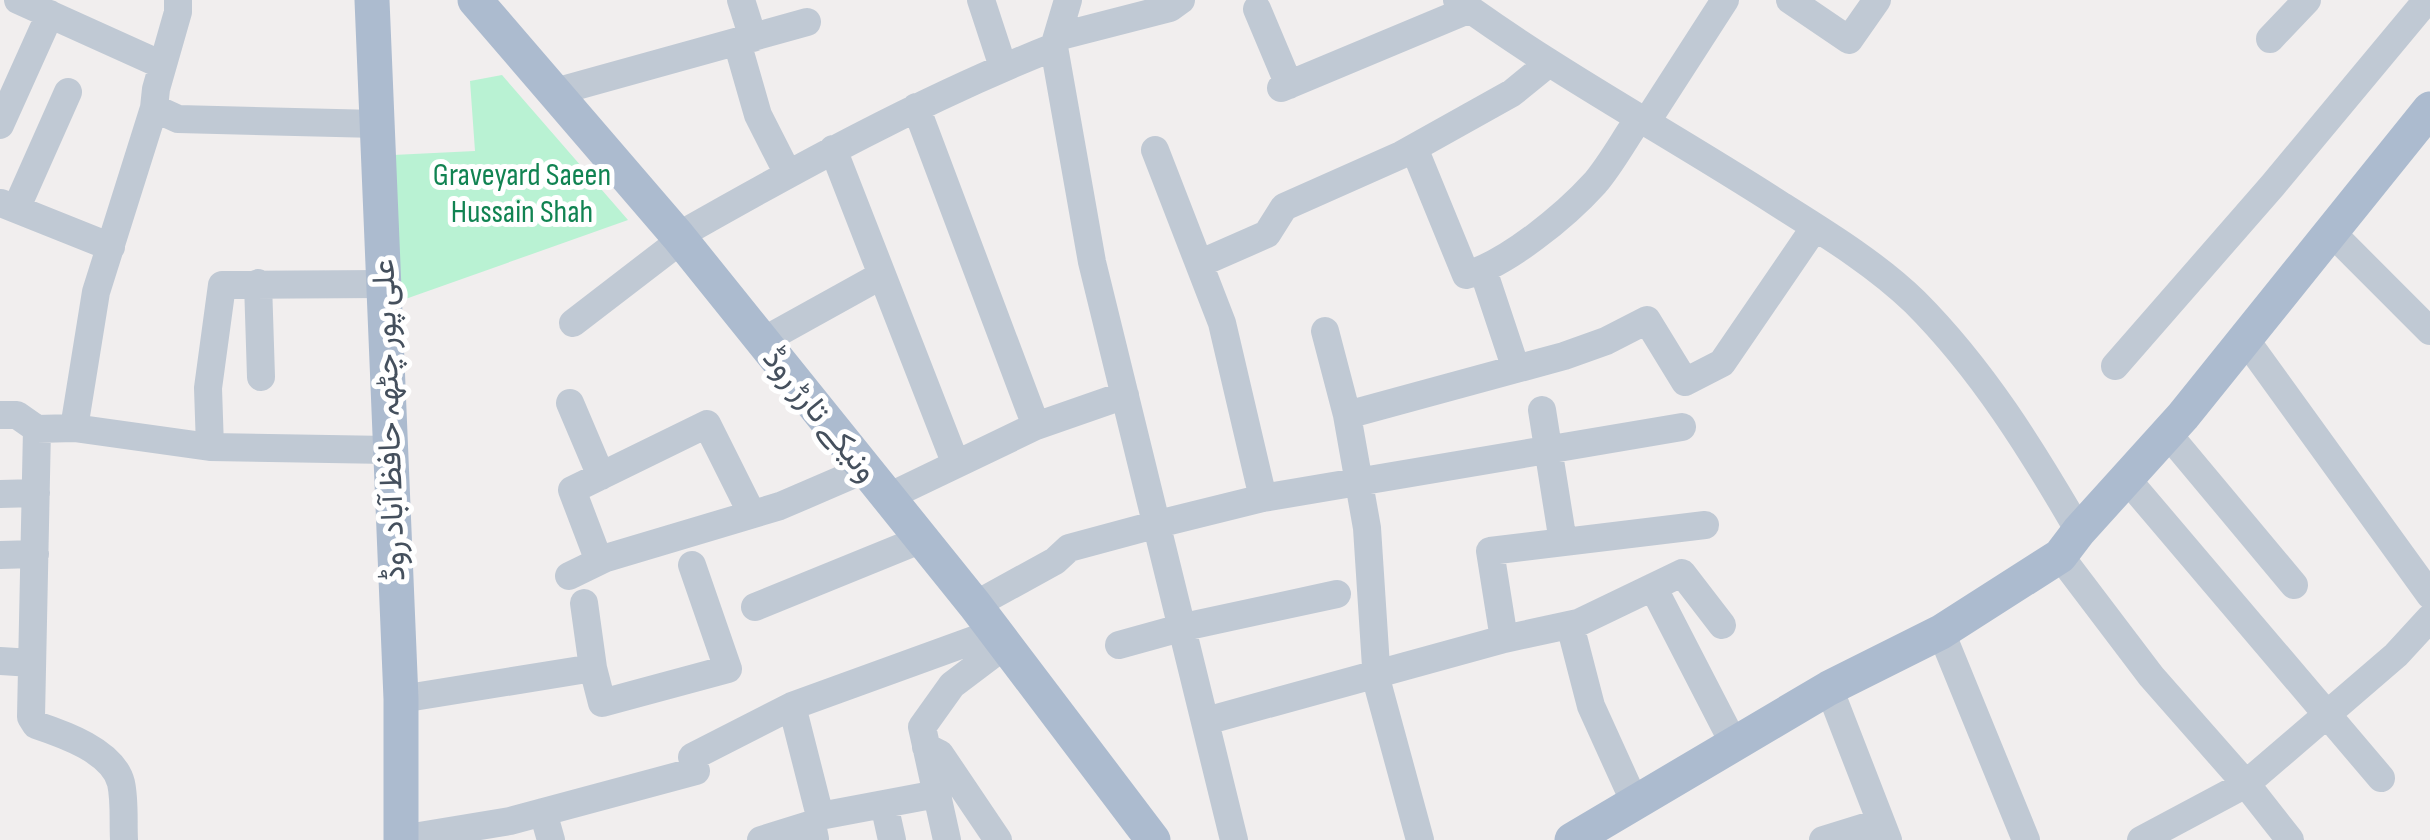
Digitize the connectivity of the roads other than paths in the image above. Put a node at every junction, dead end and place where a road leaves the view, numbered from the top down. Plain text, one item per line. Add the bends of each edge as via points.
1 (7, 0) edge
2 (18, 0) edge
3 (178, 0) edge
4 (372, 0) edge
5 (475, 0) edge
6 (741, 0) edge
7 (981, 0) edge
8 (1068, 0) edge
9 (1181, 0) edge
10 (1726, 0) edge
11 (1790, 0) edge
12 (1877, 0) edge
13 (2307, 0) edge
14 (2427, 0) edge
15 (1464, 5) edge
16 (1257, 9) dead end
17 (50, 14) junction
18 (0, 15) edge
19 (807, 22) dead end
20 (2270, 39) dead end
21 (745, 40) junction
22 (1056, 42) junction
23 (1548, 63) junction
24 (162, 65) junction
25 (1003, 68) junction
26 (68, 92) dead end
27 (555, 92) junction
28 (154, 108) junction
29 (916, 108) junction
30 (2430, 109) edge
31 (1643, 119) junction
32 (377, 124) junction
33 (0, 125) edge
34 (1414, 148) junction
35 (832, 150) junction
36 (1155, 150) dead end
37 (788, 174) junction
38 (8, 206) edge
39 (1815, 227) junction
40 (2331, 232) junction
41 (680, 238) junction
42 (110, 247) junction
43 (1201, 263) junction
44 (1483, 270) junction
45 (882, 276) junction
46 (258, 283) junction
47 (383, 284) junction
48 (573, 323) dead end
49 (1325, 331) dead end
50 (2430, 331) edge
51 (2245, 338) junction
52 (763, 341) junction
53 (2115, 366) dead end
54 (1516, 369) junction
55 (260, 377) dead end
56 (1125, 395) junction
57 (570, 403) dead end
58 (1542, 410) dead end
59 (1348, 415) junction
60 (0, 416) edge
61 (1036, 426) junction
62 (1682, 427) dead end
63 (74, 428) junction
64 (37, 429) junction
65 (2167, 434) junction
66 (210, 447) junction
67 (390, 450) junction
68 (1550, 450) junction
69 (955, 462) junction
70 (601, 476) junction
71 (2126, 478) junction
72 (1359, 482) junction
73 (877, 483) junction
74 (36, 493) junction
75 (0, 494) edge
76 (1262, 498) junction
77 (752, 514) junction
78 (1158, 524) junction
79 (1706, 525) dead end
80 (922, 539) junction
81 (1562, 542) junction
82 (2069, 543) junction
83 (0, 554) edge
84 (34, 554) junction
85 (599, 561) junction
86 (692, 565) dead end
87 (568, 576) dead end
88 (2294, 585) dead end
89 (1653, 587) junction
90 (1336, 594) dead end
91 (2430, 595) edge
92 (584, 603) dead end
93 (755, 607) dead end
94 (2430, 618) edge
95 (1722, 624) dead end
96 (1570, 625) junction
97 (1184, 627) junction
98 (992, 628) junction
99 (1941, 632) junction
100 (1504, 640) junction
101 (1119, 644) dead end
102 (0, 662) edge
103 (32, 663) junction
104 (593, 668) junction
105 (1376, 674) junction
106 (1828, 688) junction
107 (401, 699) junction
108 (792, 706) junction
109 (2327, 715) junction
110 (1206, 722) junction
111 (1734, 744) junction
112 (926, 747) junction
113 (2381, 778) dead end
114 (2246, 784) junction
115 (937, 794) junction
116 (1634, 803) junction
117 (884, 804) junction
118 (543, 812) junction
119 (816, 827) edge
120 (1885, 831) edge
121 (401, 839) edge
122 (124, 840) edge
123 (551, 840) edge
124 (761, 840) edge
125 (892, 840) edge
126 (947, 840) edge
127 (998, 840) edge
128 (1153, 840) edge
129 (1234, 840) edge
130 (1420, 840) edge
131 (1572, 840) edge
132 (1823, 840) edge
133 (2026, 840) edge
134 (2140, 840) edge
135 (2290, 840) edge

1 - 18 street
2 - 17 street
3 - 24 street
4 - 32 main road, علی پور چٹھہ حافظ آباد روڈ
5 - 27 main road, ونیکے تارڑ روڈ
6 - 21 street
7 - 25 street
8 - 22 street
9 - 22 street
10 - 31 street
11 - 12 street via 1849,40
13 - 20 street
14 - 53 street
15 - 16 street via 1285,86
15 - 23 street
17 - 24 street
17 - 33 street
19 - 21 street
21 - 27 street
21 - 37 street via 758,115
22 - 25 street
22 - 56 street via 1092,262
23 - 31 street
23 - 34 street via 1512,92
24 - 28 street
25 - 29 street
26 - 38 street
27 - 41 main road, ونیکے تارڑ روڈ
28 - 32 street via 178,119
28 - 42 street
29 - 35 street
29 - 61 street
30 - 40 main road
31 - 39 street
31 - 44 street via 1595,182
32 - 47 main road, علی پور چٹھہ حافظ آباد روڈ
34 - 43 street via 1284,207 1267,234
34 - 44 street via 1466,275
35 - 37 street
35 - 45 street
36 - 43 street
37 - 41 street
38 - 42 street
39 - 54 street via 1722,363 1685,382 1647,320 1606,341
39 - 82 street via 1913,300 1951,342 2028,445
40 - 50 street
40 - 51 main road
41 - 48 street
41 - 52 main road, ونیکے تارڑ روڈ
42 - 63 street
43 - 76 street via 1222,323
44 - 54 street
45 - 52 street
45 - 69 street
46 - 47 street
46 - 55 street
46 - 66 street via 227,283 219,290 208,388
47 - 67 main road, علی پور چٹھہ حافظ آباد روڈ
49 - 59 street
51 - 65 main road
51 - 91 street
52 - 73 main road, ونیکے تارڑ روڈ
54 - 59 street
56 - 61 street
56 - 78 street
57 - 70 street
58 - 68 street
59 - 72 street
60 - 64 street via 18,415
61 - 69 street
62 - 68 street
63 - 64 street
63 - 66 street
64 - 74 street
65 - 71 main road
65 - 88 street
66 - 67 street
67 - 107 main road, علی پور چٹھہ حافظ آباد روڈ
68 - 72 street
68 - 81 street
69 - 73 street
70 - 77 street via 707,424
70 - 85 street via 572,490
71 - 82 main road
71 - 109 street
72 - 76 street
72 - 105 street
73 - 77 street
73 - 80 main road, ونیکے تارڑ روڈ
74 - 75 street
74 - 84 street
76 - 78 street
77 - 85 street
78 - 97 street
78 - 98 street via 1069,548
79 - 81 street
80 - 93 street
80 - 98 main road, ونیکے تارڑ روڈ
81 - 100 street via 1490,551
82 - 99 main road
82 - 114 street via 2150,676
83 - 84 street
84 - 103 street
85 - 87 street
86 - 104 street via 728,668 602,703
89 - 95 street via 1682,574
89 - 96 street
89 - 111 street
90 - 97 street
92 - 104 street
94 - 109 street
96 - 100 street
96 - 116 street via 1591,706
97 - 101 street
97 - 110 street
98 - 108 street
98 - 112 street via 930,711 922,727
98 - 128 main road, ونیکے تارڑ روڈ
99 - 106 main road
99 - 133 street
100 - 105 street
102 - 103 street
103 - 122 street via 31,717 92,750 117,773
104 - 107 street
105 - 110 street
105 - 130 street
106 - 111 main road
106 - 120 street
107 - 121 main road, علی پور چٹھہ حافظ آباد روڈ
108 - 118 street via 692,757 696,771
108 - 119 street
109 - 113 street
109 - 114 street
110 - 129 street
111 - 116 main road
112 - 115 street
112 - 127 street via 940,754
114 - 134 street
114 - 135 street
115 - 117 street
115 - 126 street
116 - 131 main road
117 - 119 street
117 - 125 street
118 - 121 street
118 - 123 street
119 - 124 street
120 - 132 street

